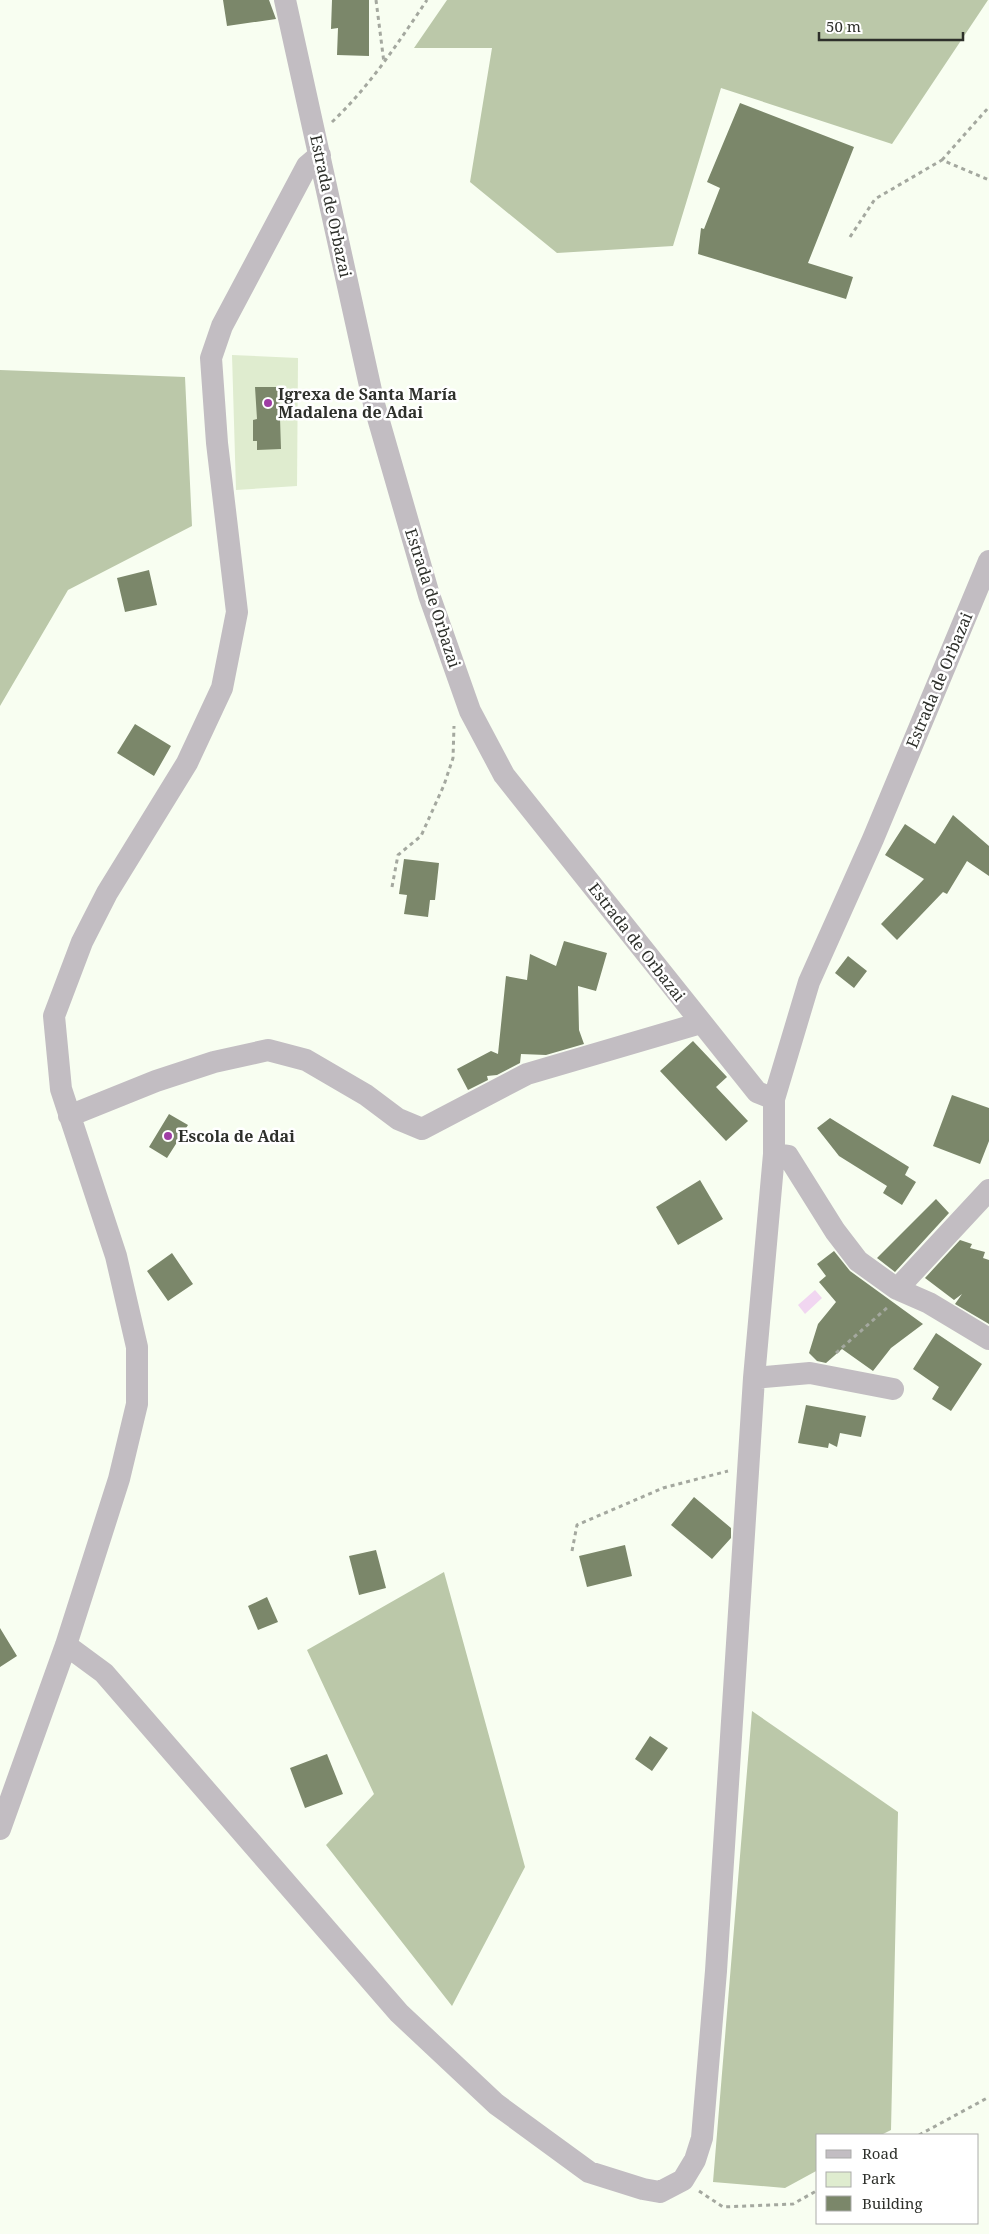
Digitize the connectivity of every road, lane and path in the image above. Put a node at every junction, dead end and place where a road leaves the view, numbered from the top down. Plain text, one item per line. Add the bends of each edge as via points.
1 (285, 0) edge
2 (376, 0) edge
3 (427, 0) edge
4 (384, 64) junction
5 (989, 107) edge
6 (318, 147) junction
7 (942, 160) junction
8 (989, 180) edge
9 (327, 187) junction
10 (293, 190) junction
11 (850, 237) dead end
12 (989, 561) edge
13 (454, 721) dead end
14 (392, 887) dead end
15 (700, 1023) junction
16 (774, 1099) junction
17 (69, 1116) junction
18 (774, 1154) junction
19 (989, 1190) edge
20 (900, 1291) junction
21 (989, 1339) edge
22 (836, 1353) dead end
23 (754, 1378) junction
24 (893, 1389) dead end
25 (748, 1466) junction
26 (572, 1551) dead end
27 (66, 1645) junction
28 (0, 1830) edge
29 (989, 2097) edge
30 (921, 2134) edge
31 (683, 2180) junction
32 (816, 2191) edge

1 - 6 street, Estrada de Orbazai
2 - 4 path
3 - 4 path
4 - 6 path
5 - 7 path
6 - 9 street, Estrada de Orbazai
6 - 10 street
7 - 8 path
7 - 11 path via 875,199
9 - 10 street
9 - 15 street, Estrada de Orbazai via 374,404 429,595 470,711 504,775
10 - 17 street via 222,326 211,358 237,612 222,688 187,763 107,893 82,942 54,1016 61,1088
12 - 16 street, Estrada de Orbazai via 873,839 809,982
13 - 14 path via 453,758 444,785 421,836 398,855
15 - 16 street, Estrada de Orbazai via 756,1092
15 - 17 street via 528,1074 422,1129 398,1119 366,1095 306,1060 268,1050 214,1062 156,1081
16 - 18 street, Estrada de Orbazai
17 - 27 street via 116,1256 137,1347 137,1404 121,1470
18 - 20 street via 788,1156 858,1261
18 - 23 street, Estrada de Orbazai
19 - 20 street
20 - 21 street via 930,1303
20 - 22 path
23 - 24 street via 810,1373
23 - 25 street, Estrada de Orbazai
25 - 26 path via 663,1488 576,1525
25 - 31 street, Estrada de Orbazai via 716,1971 702,2138 695,2160
27 - 28 street
27 - 31 street via 104,1673 399,2013 496,2104 589,2172 660,2192
29 - 30 path
31 - 32 path via 723,2207 793,2204

